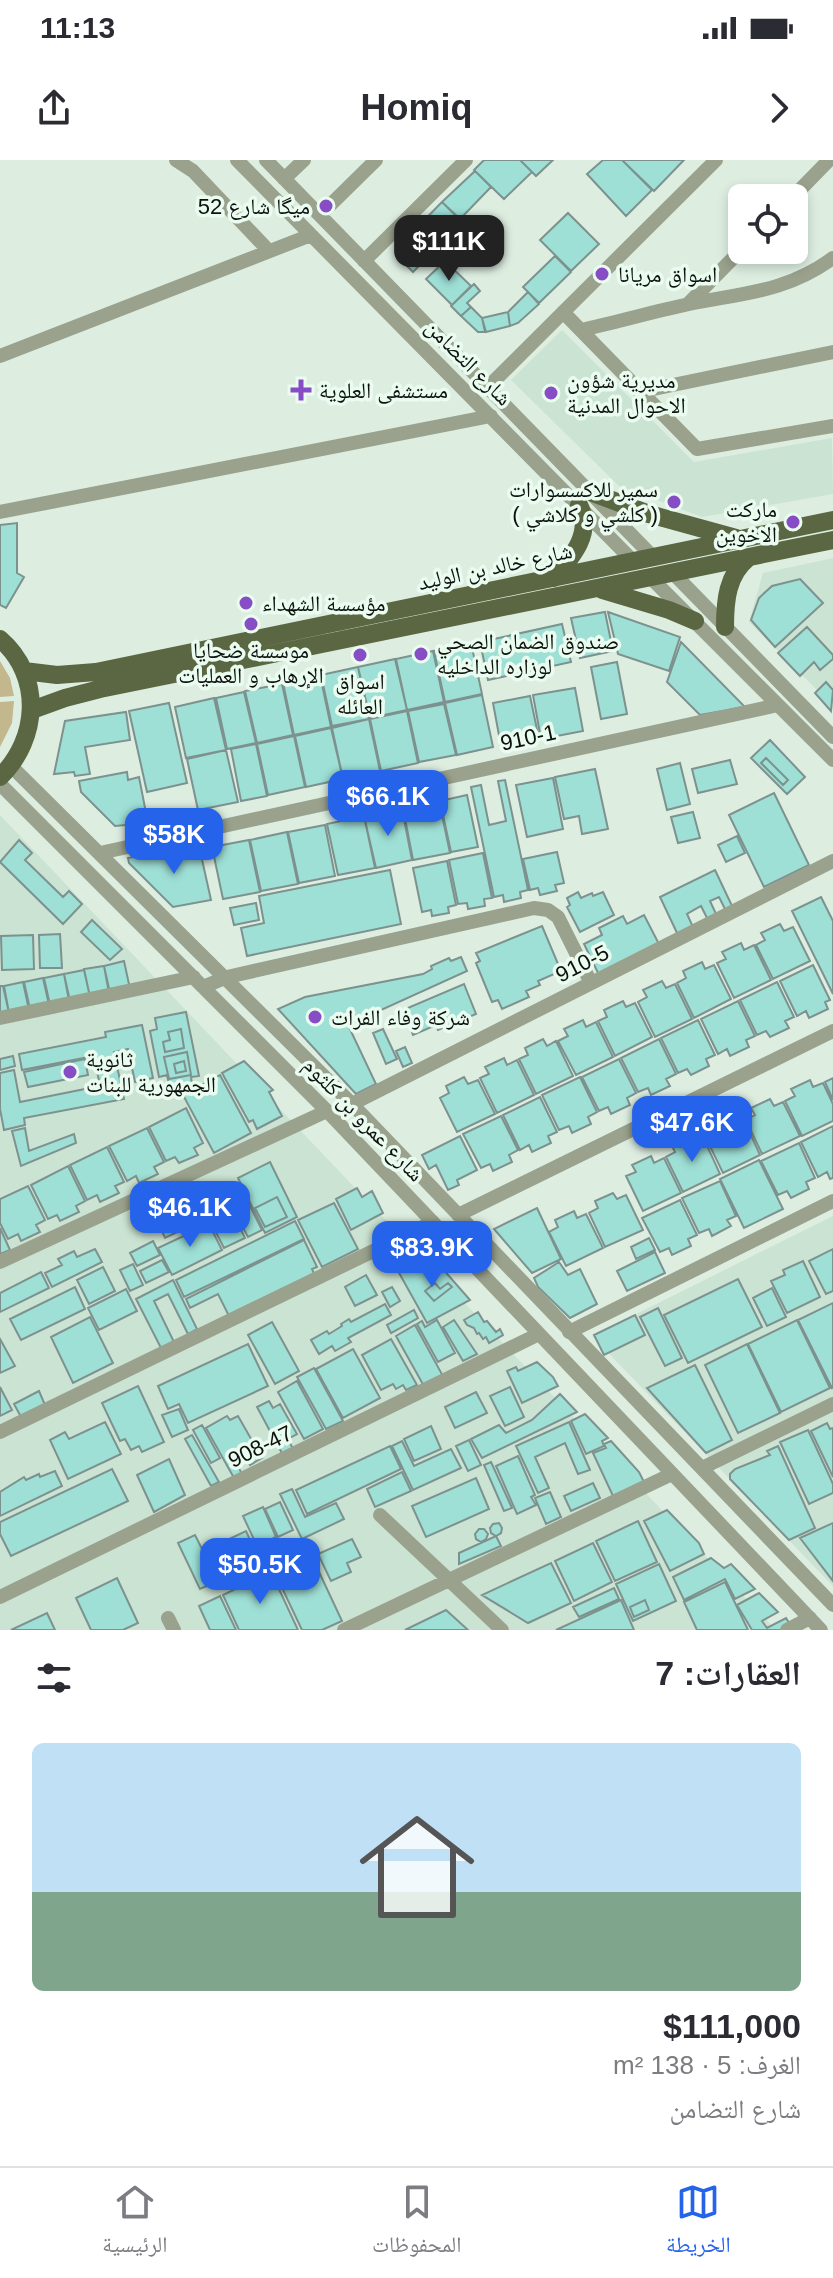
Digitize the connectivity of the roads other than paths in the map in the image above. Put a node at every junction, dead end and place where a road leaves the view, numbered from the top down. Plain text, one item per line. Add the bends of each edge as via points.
1 (176, 160) edge
2 (237, 160) edge
3 (266, 160) edge
4 (304, 160) edge
5 (376, 160) edge
6 (466, 160) edge
7 (716, 160) edge
8 (829, 160) edge
9 (284, 179) junction
10 (806, 184) edge
11 (320, 215) junction
12 (311, 235) junction
13 (269, 251) junction
14 (833, 258) edge
15 (364, 261) junction
16 (728, 264) edge
17 (688, 305) junction
18 (563, 312) junction
19 (581, 330) junction
20 (833, 352) edge
21 (0, 356) edge
22 (488, 387) junction
23 (639, 392) junction
24 (491, 416) junction
25 (833, 426) edge
26 (586, 499) junction
27 (0, 512) edge
28 (833, 520) edge
29 (742, 539) junction
30 (833, 540) edge
31 (749, 557) junction
32 (654, 558) junction
33 (634, 562) junction
34 (673, 573) junction
35 (650, 577) junction
36 (554, 578) junction
37 (587, 590) junction
38 (695, 621) junction
39 (725, 627) junction
40 (0, 639) edge
41 (24, 671) junction
42 (778, 705) junction
43 (32, 710) junction
44 (833, 737) edge
45 (833, 760) edge
46 (6, 772) edge
47 (0, 784) edge
48 (100, 853) junction
49 (833, 861) edge
50 (227, 977) junction
51 (198, 982) junction
52 (591, 983) junction
53 (0, 1018) edge
54 (833, 1031) edge
55 (352, 1104) junction
56 (327, 1111) junction
57 (833, 1201) edge
58 (458, 1215) junction
59 (433, 1222) junction
60 (0, 1262) edge
61 (569, 1332) junction
62 (539, 1334) junction
63 (833, 1404) edge
64 (0, 1432) edge
65 (702, 1468) junction
66 (672, 1474) junction
67 (380, 1515) dead end
68 (449, 1582) junction
69 (0, 1597) edge
70 (833, 1605) edge
71 (810, 1618) junction
72 (344, 1630) edge
73 (502, 1630) edge
74 (787, 1630) edge
75 (821, 1630) edge

1 - 13 street via 193,171
2 - 12 street, شارع التضامن
3 - 9 street, شارع التضامن
4 - 9 street
5 - 11 street
6 - 15 street
7 - 18 street
8 - 10 street
9 - 11 street, شارع التضامن
11 - 15 street, شارع التضامن
12 - 13 street
12 - 24 street, شارع التضامن
13 - 21 street
14 - 17 street via 812,274 777,288
15 - 22 street, شارع التضامن
16 - 17 street
17 - 19 street
18 - 19 street
18 - 22 street
19 - 23 street
20 - 23 street
22 - 26 street, شارع التضامن
23 - 25 street via 697,449
24 - 26 street, شارع التضامن
24 - 27 street
26 - 29 main road
26 - 32 street, شارع التضامن
26 - 33 street, شارع التضامن
26 - 36 main road via 580,542
28 - 29 main road, شارع خالد بن الوليد
29 - 32 main road, شارع خالد بن الوليد
30 - 31 main road, شارع خالد بن الوليد
31 - 34 main road, شارع خالد بن الوليد
31 - 39 main road via 733,575
32 - 33 main road, شارع خالد بن الوليد
33 - 36 main road, شارع خالد بن الوليد
34 - 35 main road, شارع خالد بن الوليد
34 - 39 street
35 - 37 main road, شارع خالد بن الوليد
35 - 38 street
36 - 41 main road, شارع خالد بن الوليد via 96,672
37 - 38 main road via 620,594
37 - 43 main road, شارع خالد بن الوليد via 115,686
38 - 42 street
39 - 44 street
40 - 41 main road
41 - 43 main road
42 - 45 street
42 - 48 street, 910-1
43 - 46 main road via 26,740
46 - 48 street, شارع عمرو بن كلثوم
47 - 51 street, شارع عمرو بن كلثوم
48 - 50 street, شارع عمرو بن كلثوم
49 - 52 street, 910-5
50 - 51 street
50 - 52 street via 534,908 558,917
50 - 55 street, شارع عمرو بن كلثوم
51 - 53 street
51 - 56 street, شارع عمرو بن كلثوم
52 - 55 street, 910-5
54 - 58 street
55 - 58 street, شارع عمرو بن كلثوم
56 - 59 street, شارع عمرو بن كلثوم
56 - 60 street
57 - 61 street
58 - 61 street, شارع عمرو بن كلثوم
59 - 62 street, شارع عمرو بن كلثوم
59 - 64 street
61 - 65 street, شارع عمرو بن كلثوم
62 - 66 street, شارع عمرو بن كلثوم
62 - 69 street, 908-47
63 - 65 street
65 - 70 street, شارع عمرو بن كلثوم
66 - 68 street
66 - 71 street, شارع عمرو بن كلثوم
67 - 68 street
68 - 72 street
68 - 73 street
71 - 74 street
71 - 75 street, شارع عمرو بن كلثوم

